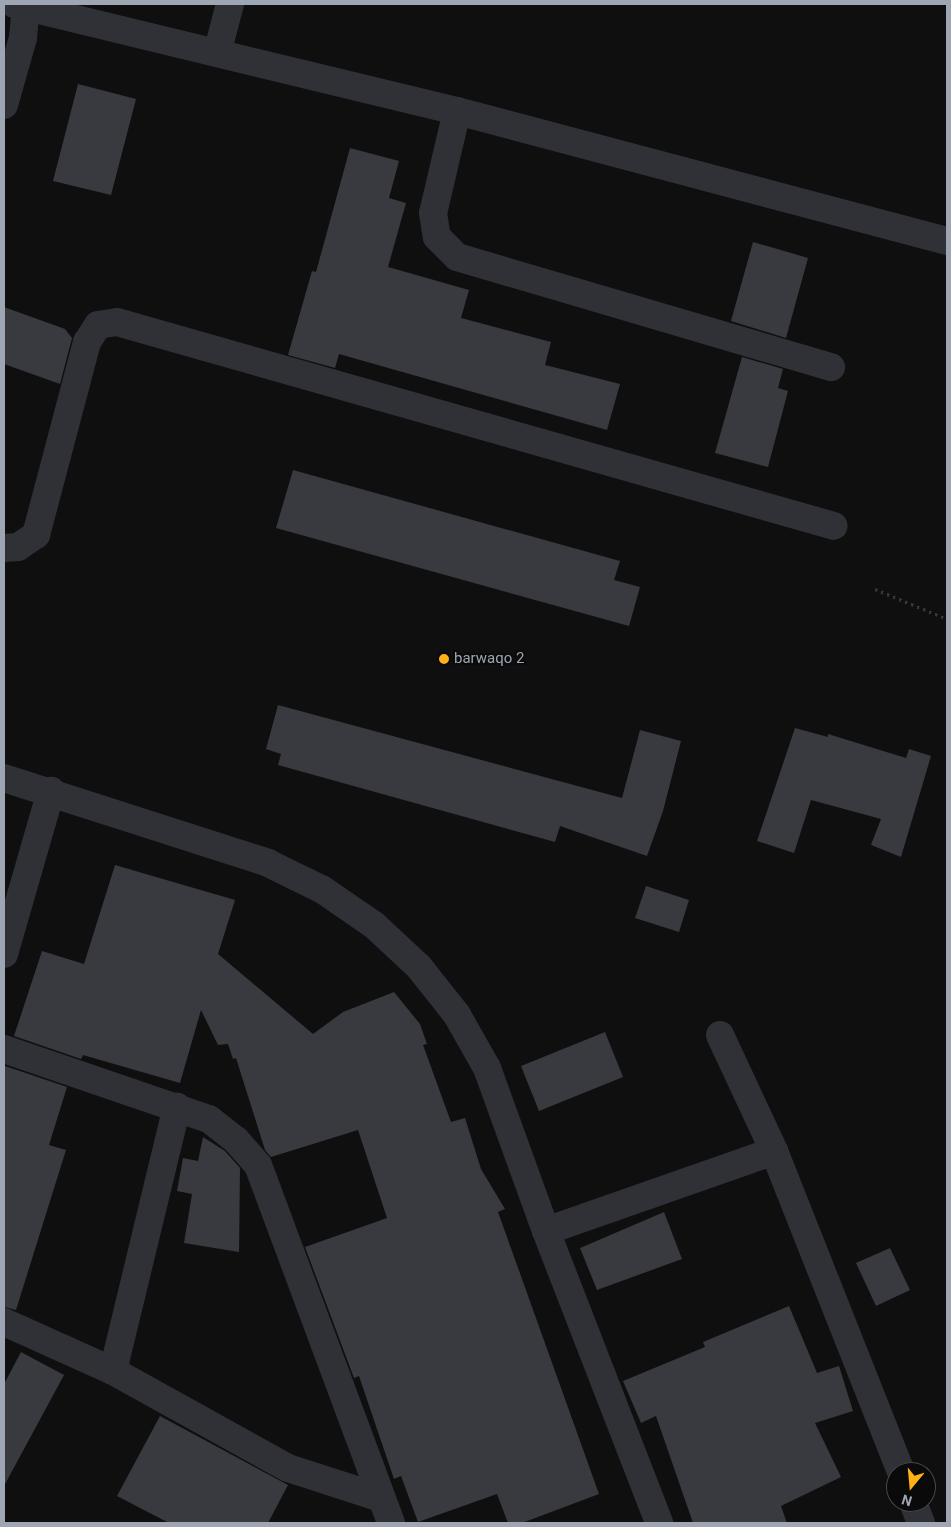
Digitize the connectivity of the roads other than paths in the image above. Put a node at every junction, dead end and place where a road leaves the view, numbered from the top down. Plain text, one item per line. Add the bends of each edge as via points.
1 (230, 4) edge
2 (22, 5) edge
3 (216, 53) junction
4 (4, 104) edge
5 (457, 111) junction
6 (947, 242) edge
7 (831, 367) dead end
8 (834, 526) dead end
9 (4, 548) edge
10 (4, 778) edge
11 (51, 791) junction
12 (4, 954) edge
13 (720, 1034) dead end
14 (4, 1049) edge
15 (177, 1107) junction
16 (774, 1151) junction
17 (546, 1231) junction
18 (4, 1322) edge
19 (113, 1372) junction
20 (897, 1462) edge
21 (381, 1498) junction
22 (391, 1523) edge
23 (659, 1523) edge

1 - 3 street
2 - 3 street
2 - 4 street via 24,38
3 - 5 street
5 - 6 street
5 - 7 street via 433,213 437,236 458,257
8 - 9 street via 116,322 98,325 87,342 36,536 18,547
10 - 11 street
11 - 12 street
11 - 17 street via 268,863 323,890 374,925 419,967 457,1015 487,1068
13 - 16 street
14 - 15 street
15 - 19 street
15 - 21 street via 209,1119 236,1140 258,1165
16 - 17 street
16 - 20 street
17 - 23 street
18 - 19 street
19 - 21 street via 288,1468
21 - 22 street

